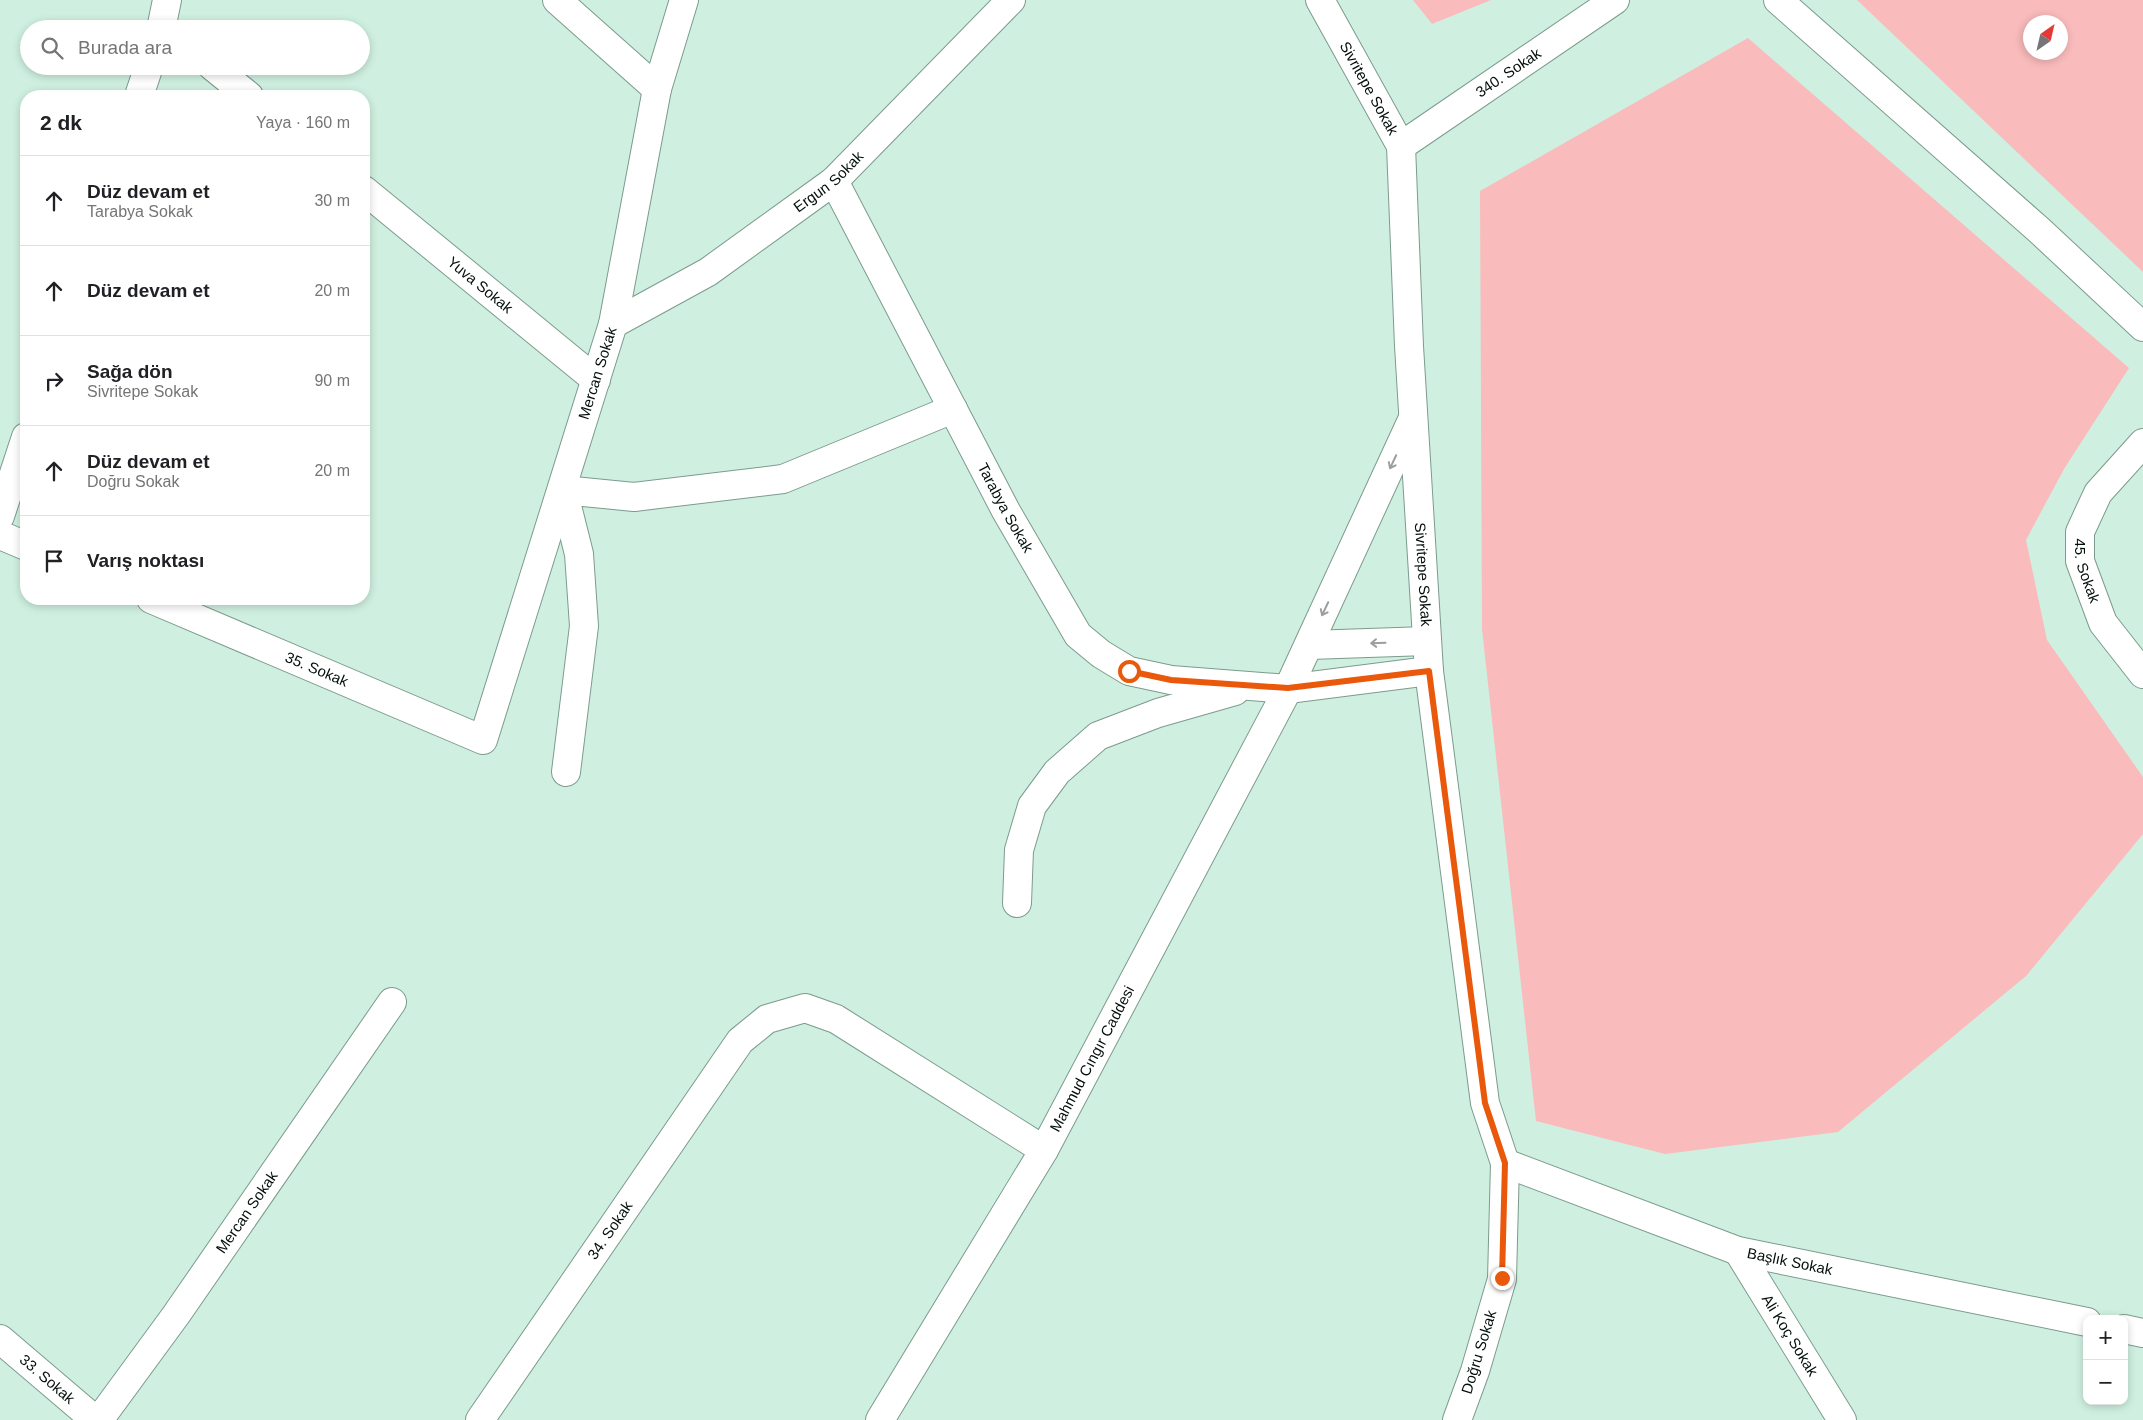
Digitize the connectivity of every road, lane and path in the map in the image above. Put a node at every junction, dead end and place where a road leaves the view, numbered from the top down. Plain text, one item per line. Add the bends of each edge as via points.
1 (558, 0) edge
2 (684, 0) edge
3 (1011, 0) edge
4 (1320, 0) edge
5 (1615, 0) edge
6 (1778, 0) edge
7 (146, 75) edge
8 (223, 75) edge
9 (657, 88) junction
10 (141, 90) edge
11 (242, 90) edge
12 (1401, 146) junction
13 (834, 181) junction
14 (370, 195) edge
15 (613, 324) junction
16 (2143, 327) edge
17 (596, 380) junction
18 (953, 409) junction
19 (1413, 417) junction
20 (2143, 443) edge
21 (20, 455) edge
22 (562, 490) junction
23 (0, 516) edge
24 (0, 535) edge
25 (20, 543) edge
26 (165, 605) edge
27 (1427, 641) junction
28 (1309, 645) junction
29 (1429, 671) junction
30 (2143, 674) edge
31 (1253, 686) junction
32 (1288, 688) junction
33 (483, 740) joint
34 (566, 772) dead end
35 (1017, 903) dead end
36 (392, 1002) dead end
37 (1044, 1150) junction
38 (1505, 1163) junction
39 (1738, 1251) junction
40 (2083, 1321) edge
41 (2128, 1330) edge
42 (2143, 1333) edge
43 (0, 1339) edge
44 (97, 1420) edge
45 (480, 1420) edge
46 (880, 1420) edge
47 (1457, 1420) edge
48 (1842, 1420) edge

1 - 9 street
2 - 9 street, Mercan Sokak
3 - 13 street, Ergun Sokak
4 - 12 street, Sivritepe Sokak
5 - 12 street, 340. Sokak
6 - 16 street via 2039,230
7 - 10 street
8 - 11 street
9 - 15 street, Mercan Sokak
12 - 19 street, Sivritepe Sokak
13 - 15 street, Ergun Sokak via 708,272
13 - 18 street, Tarabya Sokak
14 - 17 street, Yuva Sokak
15 - 17 street, Mercan Sokak
17 - 22 street, Mercan Sokak
18 - 22 street via 783,479 634,497
18 - 31 street, Tarabya Sokak via 1006,511 1078,635 1129,671 1171,680
19 - 27 street, Sivritepe Sokak
19 -> 28 street, Mahmud Cıngır Caddesi
20 - 30 street, 45. Sokak via 2098,493 2080,532 2080,561 2103,623
21 - 23 street
22 - 33 street, Mercan Sokak
22 - 34 street via 579,554 584,626
24 - 25 street
26 - 33 street, 35. Sokak
27 -> 28 street
27 - 29 street, Sivritepe Sokak
28 - 32 street, Mahmud Cıngır Caddesi
29 - 32 street, Tarabya Sokak
29 - 38 street, Sivritepe Sokak via 1485,1103
31 - 32 street, Tarabya Sokak
31 - 35 street via 1158,713 1098,736 1057,772 1032,806 1018,850
32 - 37 street, Mahmud Cıngır Caddesi
36 - 44 street, Mercan Sokak via 176,1315
37 - 45 street, 34. Sokak via 836,1019 805,1008 768,1019 740,1041
37 - 46 street, Mahmud Cıngır Caddesi
38 - 39 street, Başlık Sokak
38 - 47 street, Doğru Sokak via 1502,1278
39 - 40 street, Başlık Sokak
39 - 48 street, Ali Koç Sokak
41 - 42 street
43 - 44 street, 33. Sokak

